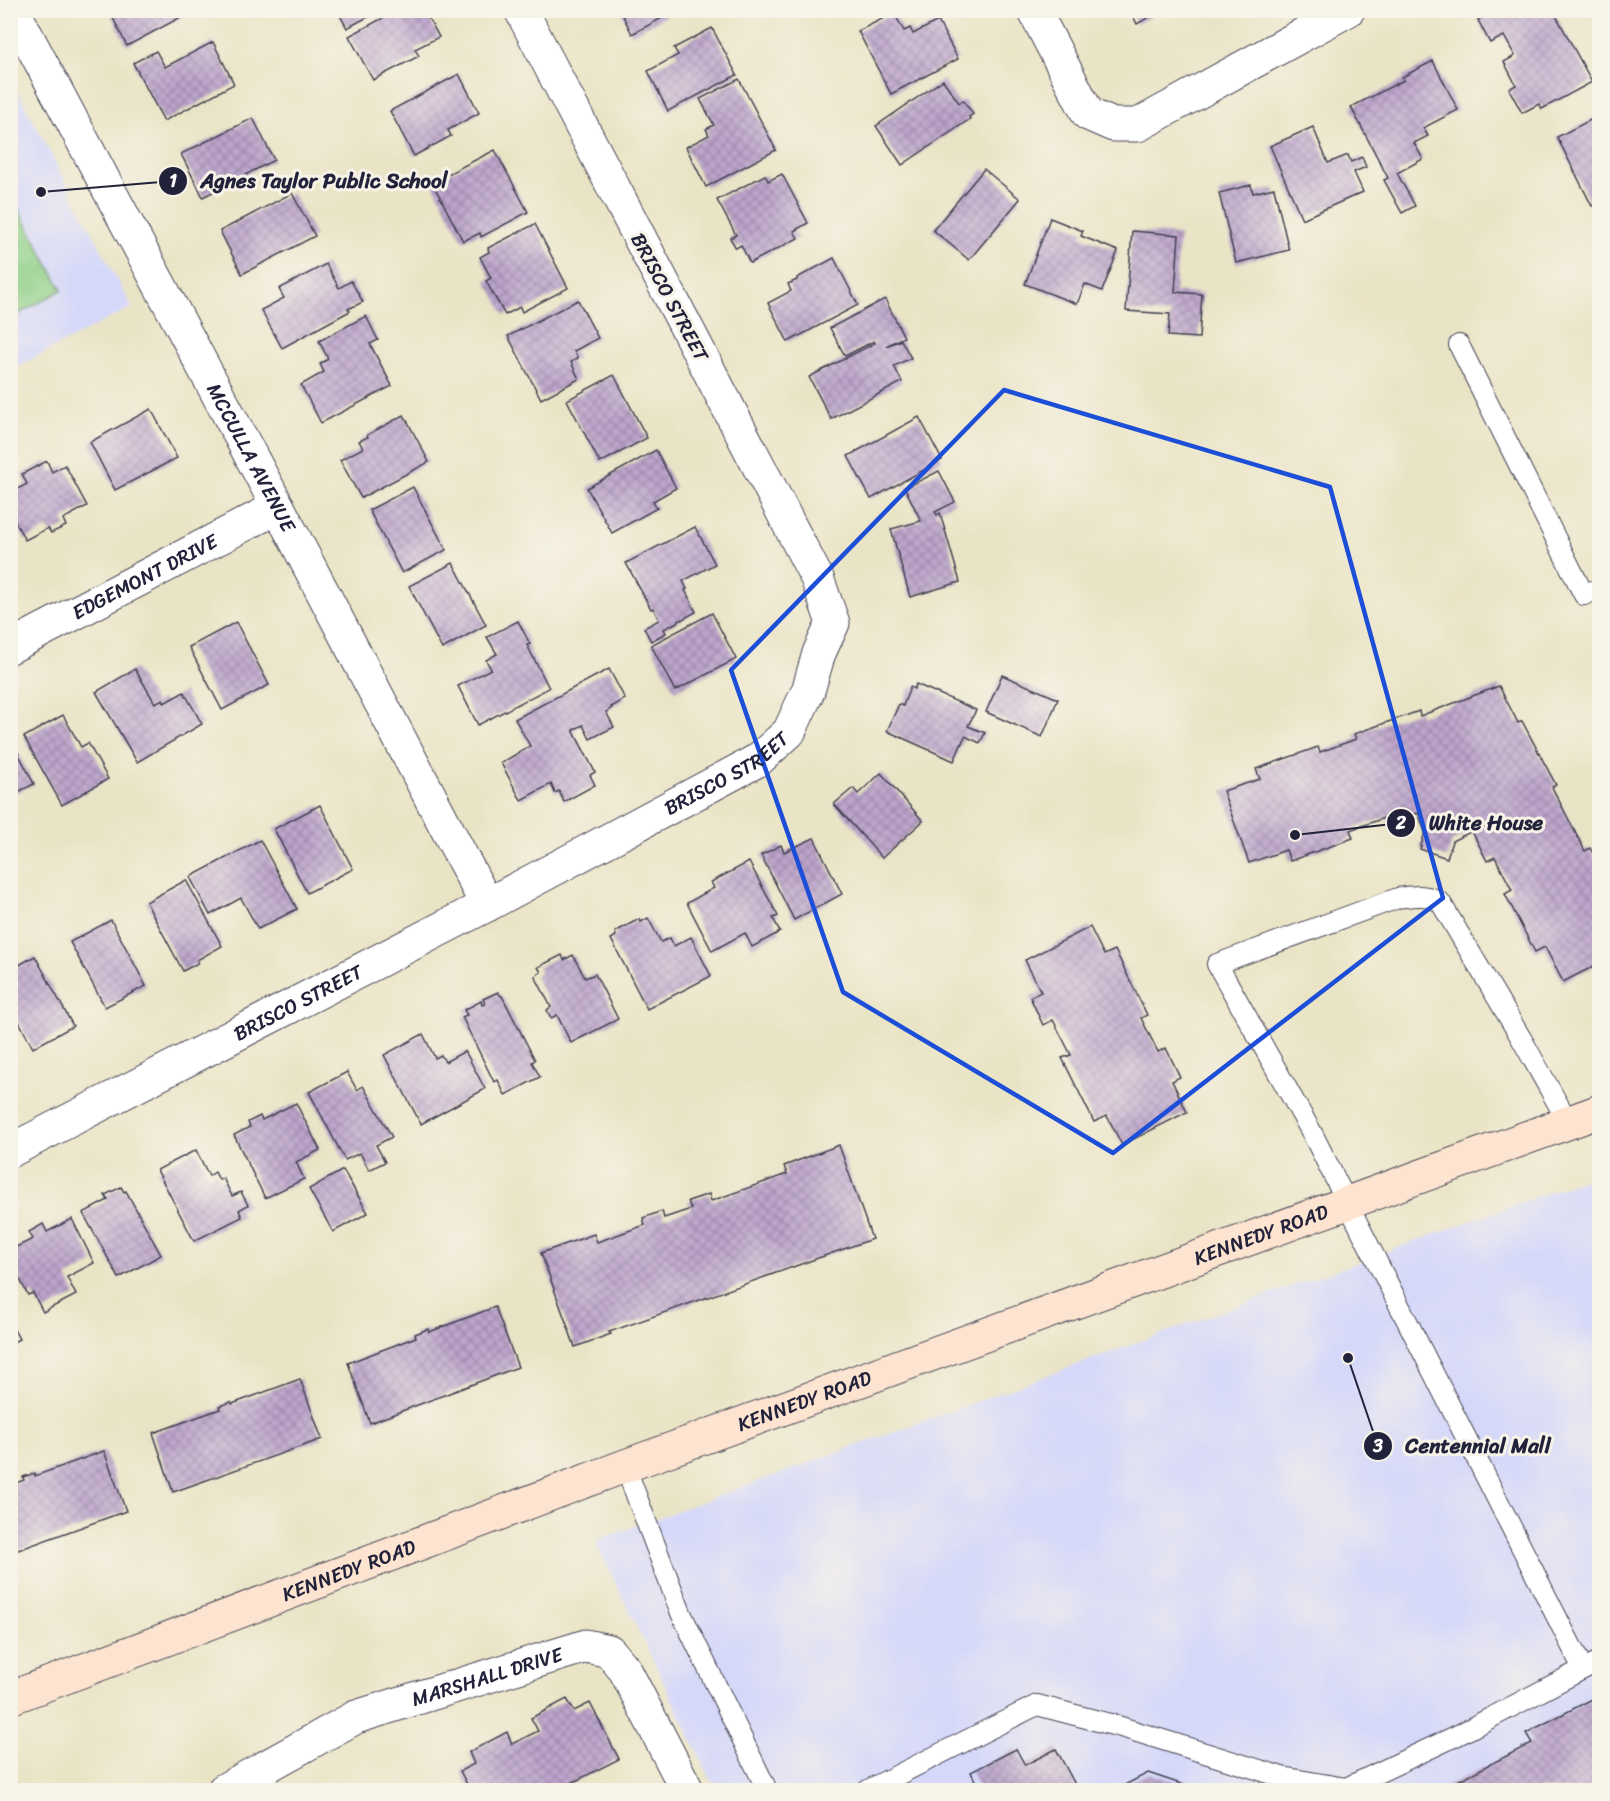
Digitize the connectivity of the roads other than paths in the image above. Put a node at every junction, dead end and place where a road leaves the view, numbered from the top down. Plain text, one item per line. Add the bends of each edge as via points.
1 (13, 10) edge
2 (521, 10) edge
3 (1034, 10) edge
4 (1348, 10) edge
5 (1459, 345) dead end
6 (278, 507) junction
7 (1599, 588) edge
8 (10, 647) edge
9 (487, 905) junction
10 (1599, 1111) edge
11 (1568, 1122) junction
12 (10, 1151) edge
13 (1348, 1202) junction
14 (625, 1466) junction
15 (1591, 1665) edge
16 (10, 1698) edge
17 (224, 1791) edge
18 (687, 1791) edge
19 (767, 1791) edge
20 (868, 1791) edge

1 - 6 street, MCCULLA AVENUE
2 - 9 street, BRISCO STREET via 817,578 833,623 789,732 758,760
3 - 4 street via 1088,114 1113,125 1138,125
5 - 7 lane via 1584,594
6 - 8 street, EDGEMONT DRIVE
6 - 9 street, MCCULLA AVENUE
9 - 12 street, BRISCO STREET
10 - 11 main road, KENNEDY ROAD
11 - 13 main road, KENNEDY ROAD
11 - 13 lane via 1441,903 1434,898 1398,898 1217,964
13 - 14 main road, KENNEDY ROAD
13 - 15 lane
14 - 16 main road, KENNEDY ROAD
14 - 19 lane via 681,1613
15 - 20 lane via 1346,1788 1282,1777 1037,1705
17 - 18 street, MARSHALL DRIVE via 356,1717 586,1646 609,1651 624,1670

